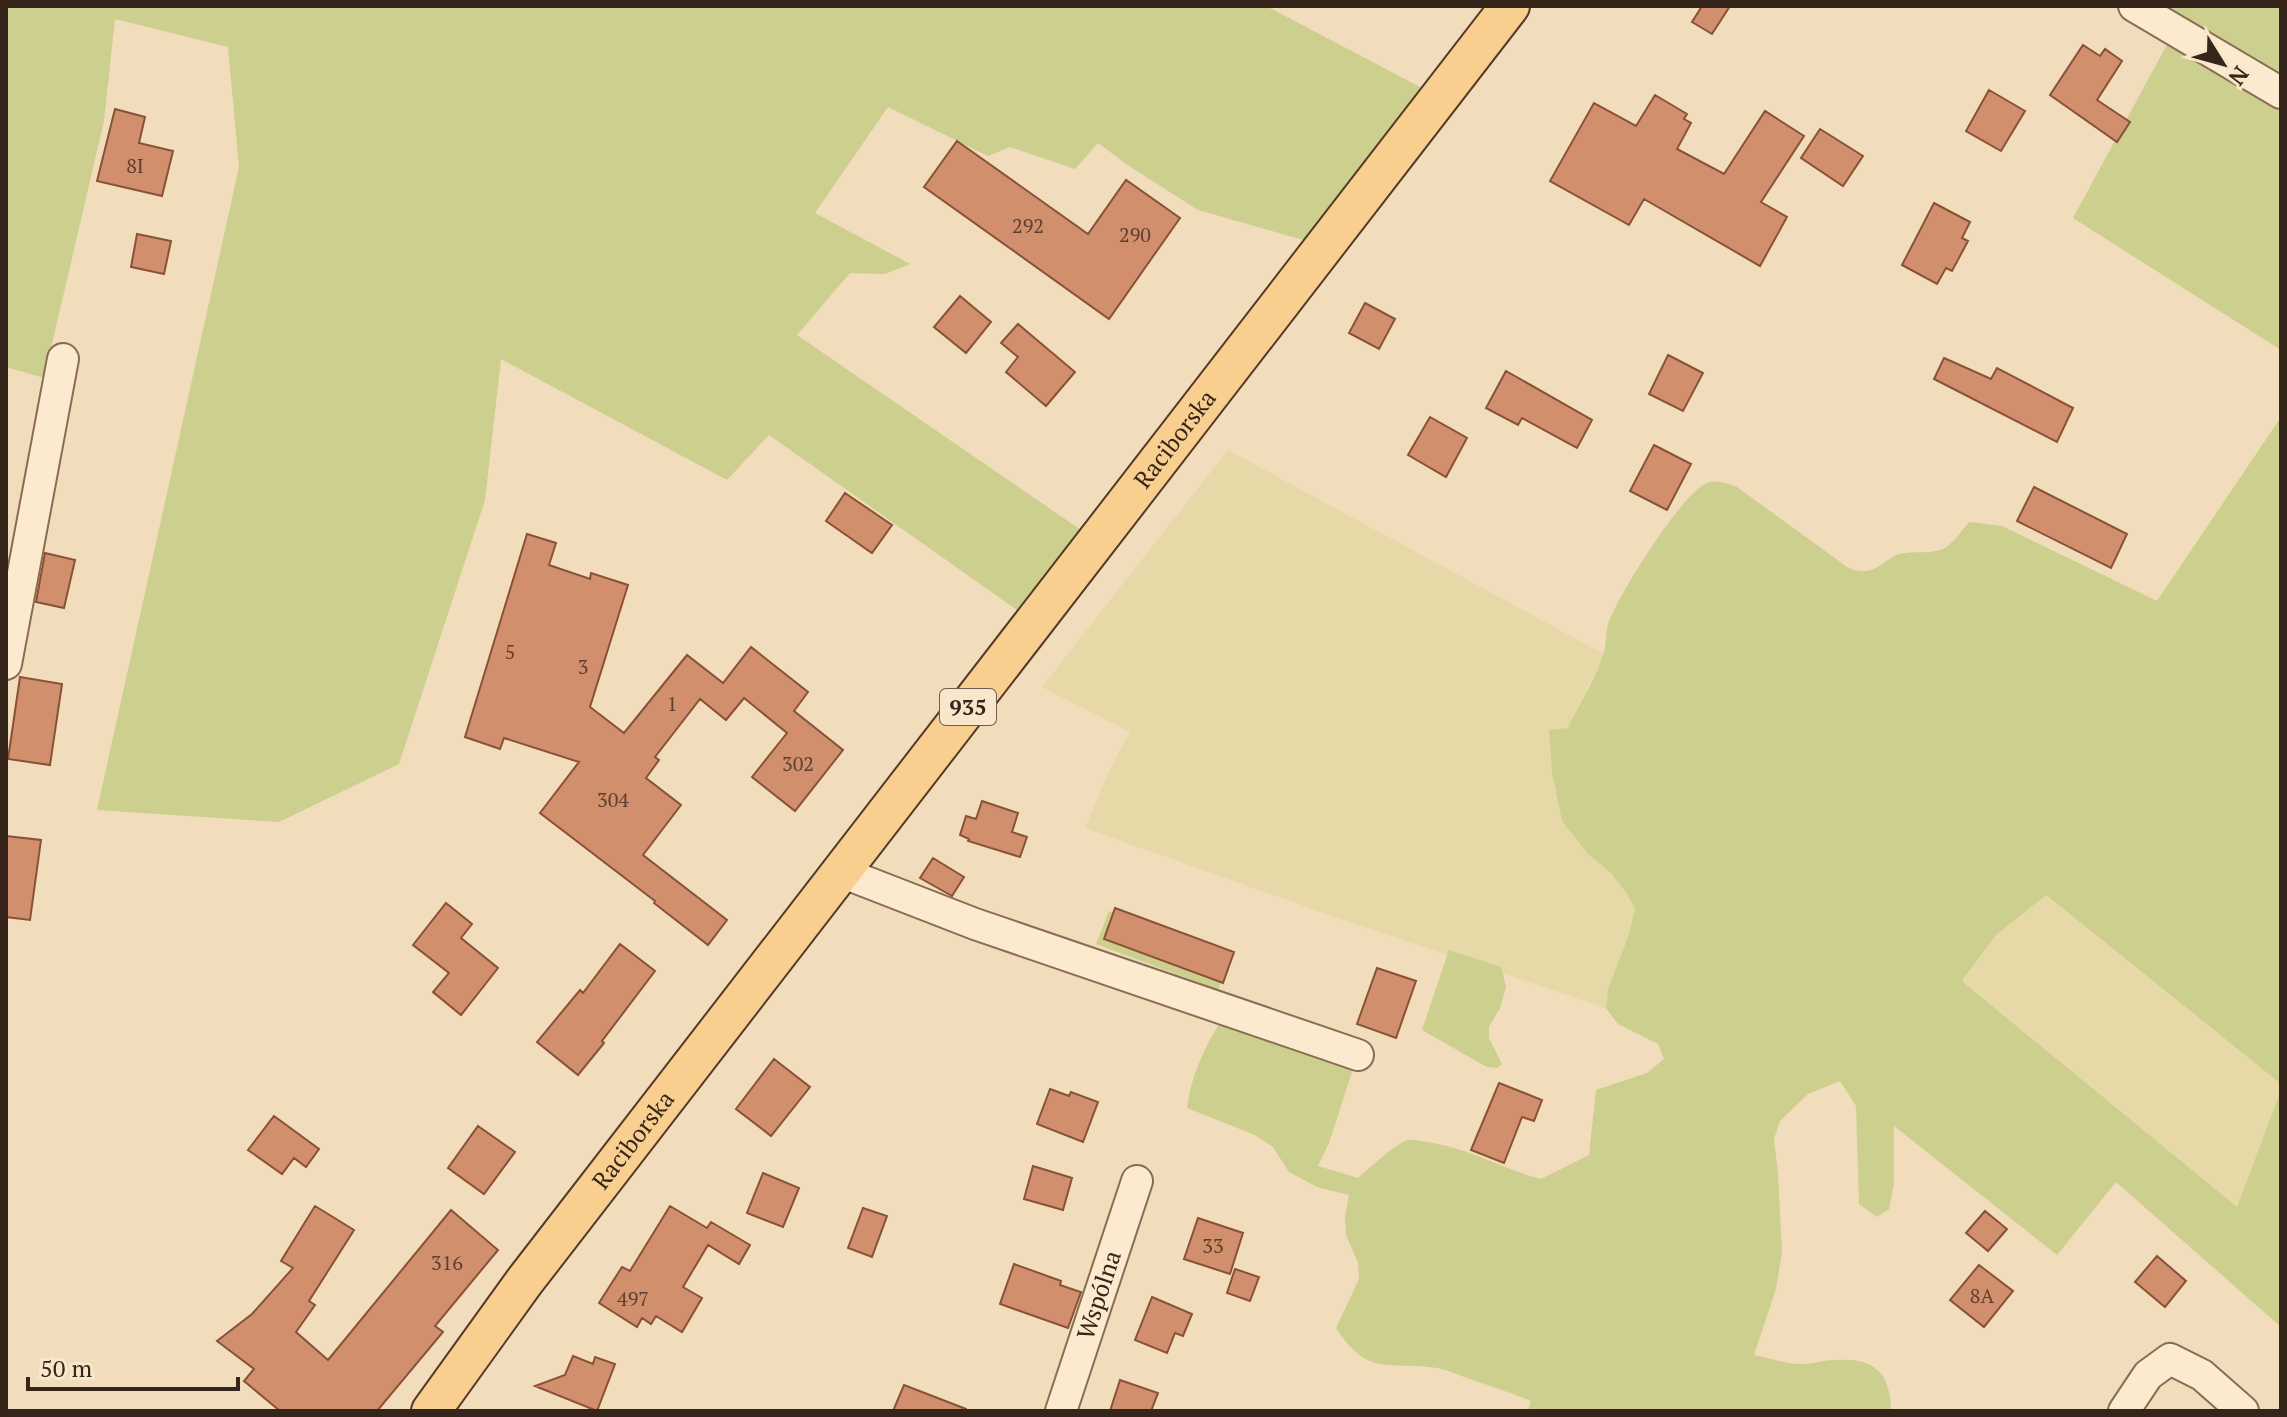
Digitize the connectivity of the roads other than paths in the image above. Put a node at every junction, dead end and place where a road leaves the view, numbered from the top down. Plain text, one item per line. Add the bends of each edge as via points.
1 (1510, 6) edge
2 (2134, 6) edge
3 (2281, 93) edge
4 (63, 359) dead end
5 (6, 664) edge
6 (841, 872) junction
7 (1358, 1055) dead end
8 (1137, 1181) dead end
9 (431, 1411) edge
10 (1061, 1411) edge
11 (2124, 1411) edge
12 (2243, 1411) edge

1 - 6 main road, Raciborska / 935
2 - 3 street
4 - 5 street
6 - 7 street via 975,924
6 - 9 main road, Raciborska / 935 via 524,1282
8 - 10 street, Wspólna
11 - 12 street via 2148,1375 2170,1359 2202,1375

